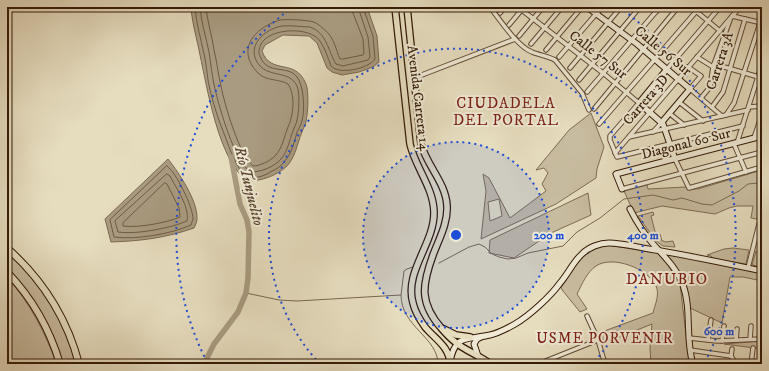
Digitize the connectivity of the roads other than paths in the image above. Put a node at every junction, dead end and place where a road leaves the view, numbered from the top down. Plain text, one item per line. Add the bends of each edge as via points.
1 (395, 7) edge
2 (408, 7) edge
3 (490, 7) edge
4 (505, 7) edge
5 (543, 7) edge
6 (562, 7) edge
7 (582, 7) edge
8 (587, 7) edge
9 (602, 7) edge
10 (621, 7) edge
11 (640, 7) edge
12 (648, 7) edge
13 (660, 7) edge
14 (678, 7) edge
15 (691, 7) edge
16 (700, 7) edge
17 (720, 7) edge
18 (740, 7) edge
19 (521, 8) edge
20 (696, 11) junction
21 (656, 12) junction
22 (500, 13) dead end
23 (597, 14) junction
24 (732, 17) junction
25 (533, 19) junction
26 (745, 19) junction
27 (708, 21) junction
28 (608, 22) junction
29 (761, 23) edge
30 (509, 25) dead end
31 (544, 29) junction
32 (720, 30) junction
33 (620, 31) junction
34 (519, 36) dead end
35 (556, 38) junction
36 (516, 39) junction
37 (632, 40) junction
38 (531, 44) dead end
39 (568, 46) junction
40 (644, 49) junction
41 (546, 50) dead end
42 (580, 55) junction
43 (698, 56) junction
44 (559, 57) dead end
45 (655, 59) junction
46 (592, 64) junction
47 (762, 64) edge
48 (714, 66) junction
49 (688, 67) junction
50 (570, 68) dead end
51 (729, 68) junction
52 (667, 69) junction
53 (744, 72) junction
54 (603, 74) junction
55 (760, 77) edge
56 (414, 78) junction
57 (678, 79) junction
58 (579, 80) dead end
59 (615, 83) junction
60 (690, 89) junction
61 (587, 92) dead end
62 (626, 92) junction
63 (701, 98) junction
64 (679, 102) junction
65 (639, 103) junction
66 (762, 106) edge
67 (712, 107) junction
68 (594, 109) dead end
69 (748, 109) junction
70 (589, 110) dead end
71 (650, 112) junction
72 (669, 113) junction
73 (762, 114) edge
74 (724, 116) junction
75 (703, 121) junction
76 (662, 122) junction
77 (599, 124) dead end
78 (684, 125) junction
79 (743, 126) junction
80 (665, 130) junction
81 (652, 132) junction
82 (762, 136) edge
83 (629, 137) junction
84 (754, 138) junction
85 (736, 143) junction
86 (670, 144) junction
87 (762, 152) edge
88 (615, 153) junction
89 (740, 158) junction
90 (675, 159) junction
91 (762, 167) edge
92 (746, 172) junction
93 (682, 173) junction
94 (622, 189) joint
95 (630, 209) dead end
96 (759, 224) dead end
97 (7, 248) edge
98 (659, 250) junction
99 (748, 268) junction
100 (762, 271) edge
101 (7, 272) edge
102 (587, 316) dead end
103 (711, 320) dead end
104 (724, 326) dead end
105 (751, 326) dead end
106 (440, 327) junction
107 (737, 329) dead end
108 (484, 336) junction
109 (470, 337) junction
110 (689, 338) junction
111 (750, 339) junction
112 (762, 339) edge
113 (598, 340) junction
114 (708, 340) junction
115 (736, 340) junction
116 (722, 341) junction
117 (458, 344) junction
118 (753, 348) dead end
119 (690, 350) junction
120 (732, 350) dead end
121 (478, 356) junction
122 (731, 356) junction
123 (450, 363) edge
124 (60, 364) edge
125 (78, 364) edge
126 (491, 364) edge
127 (538, 364) edge
128 (605, 364) edge
129 (693, 364) edge
130 (736, 364) edge
131 (751, 364) edge

1 - 123 main road, Avenida Carrera 14 via 410,144 414,160 431,196 434,212 432,227 413,282 412,299 418,318 447,350
2 - 56 main road, Avenida Carrera 14
3 - 36 street
4 - 22 street
5 - 25 street
6 - 31 street
7 - 35 street
8 - 23 street, Calle 56 Sur
9 - 23 street
10 - 28 street
11 - 33 street
12 - 21 street
13 - 21 street
14 - 40 street
15 - 20 street
16 - 20 street
17 - 27 street
18 - 24 street, Carrera 3D
19 - 25 street, Calle 57 Sur
19 - 30 street
20 - 27 street
20 - 45 street
21 - 37 street
23 - 28 street, Calle 56 Sur
23 - 39 street
24 - 26 street
24 - 32 street, Carrera 3D
24 - 48 street
25 - 31 street, Calle 57 Sur
25 - 34 street
26 - 29 street
26 - 51 street, Carrera 3A
27 - 32 street
27 - 52 street
28 - 33 street, Calle 56 Sur
28 - 42 street
29 - 53 street
31 - 35 street, Calle 57 Sur
31 - 38 street
32 - 43 street, Carrera 3D
33 - 37 street, Calle 56 Sur
33 - 46 street
35 - 39 street, Calle 57 Sur
35 - 41 street
36 - 56 street
36 - 70 street via 530,52 555,60 582,93
37 - 40 street, Calle 56 Sur
37 - 54 street
39 - 42 street, Calle 57 Sur
39 - 44 street
40 - 45 street, Calle 56 Sur
40 - 59 street
42 - 46 street, Calle 57 Sur
42 - 50 street
43 - 48 street
43 - 49 street, Carrera 3D
45 - 52 street, Calle 56 Sur
45 - 62 street
46 - 54 street, Calle 57 Sur
46 - 58 street
47 - 55 street
48 - 51 street
48 - 63 street via 710,87
49 - 57 street, Carrera 3D
49 - 60 street via 701,76
51 - 53 street
51 - 67 street, Carrera 3A via 722,92
52 - 57 street, Calle 56 Sur
52 - 65 street
53 - 55 street
53 - 74 street via 734,103
54 - 59 street, Calle 57 Sur
54 - 61 street
55 - 69 street
56 - 106 main road, Avenida Carrera 14 via 423,149 443,190 447,205 445,225 426,274 424,289 427,307
57 - 60 street, Calle 56 Sur
57 - 71 street, Carrera 3D
59 - 62 street, Calle 57 Sur
59 - 68 street
60 - 63 street, Calle 56 Sur
60 - 64 street
62 - 65 street, Calle 57 Sur
62 - 77 street
63 - 67 street, Calle 56 Sur
64 - 72 street
64 - 75 street
65 - 71 street, Calle 57 Sur
65 - 88 street via 609,138
66 - 69 street
67 - 74 street, Calle 56 Sur
69 - 74 street
69 - 79 street
71 - 76 street, Calle 57 Sur
71 - 83 street, Carrera 3D
72 - 76 street
72 - 78 street
73 - 84 street
74 - 75 street
75 - 78 street
76 - 80 street
76 - 81 street
78 - 80 street
79 - 85 street
79 - 86 street
80 - 81 street
80 - 86 street
81 - 83 street
82 - 84 street, Diagonal 60 Sur
83 - 88 street, Carrera 3D
84 - 85 street, Diagonal 60 Sur
85 - 89 street
85 - 90 street, Diagonal 60 Sur
86 - 88 street via 617,157
86 - 90 street
87 - 89 street
89 - 92 street
89 - 93 street
90 - 93 street
90 - 94 street, Diagonal 60 Sur via 616,174
91 - 92 street
92 - 93 street via 688,188
93 - 94 street
95 - 98 street
96 - 99 street
97 - 125 highway via 29,270 54,304 69,335
98 - 99 street
98 - 108 street via 610,243 590,248 581,254 558,286 527,316 514,325
98 - 110 street via 677,272 683,286
99 - 100 street
101 - 124 highway via 34,307 49,335
102 - 113 street
103 - 114 street
104 - 116 street
105 - 111 street
106 - 109 main road via 456,335
106 - 117 main road, Avenida Carrera 14
107 - 115 street
108 - 109 street
108 - 121 street via 477,339 474,344
109 - 117 street
110 - 114 street
110 - 119 street
111 - 112 street
111 - 115 street
113 - 127 street
113 - 128 street
114 - 116 street
115 - 116 street
117 - 121 main road, Avenida Carrera 14
117 - 123 street
118 - 131 street
119 - 122 street
119 - 129 street
120 - 122 street
121 - 126 main road, Avenida Carrera 14
122 - 130 street

